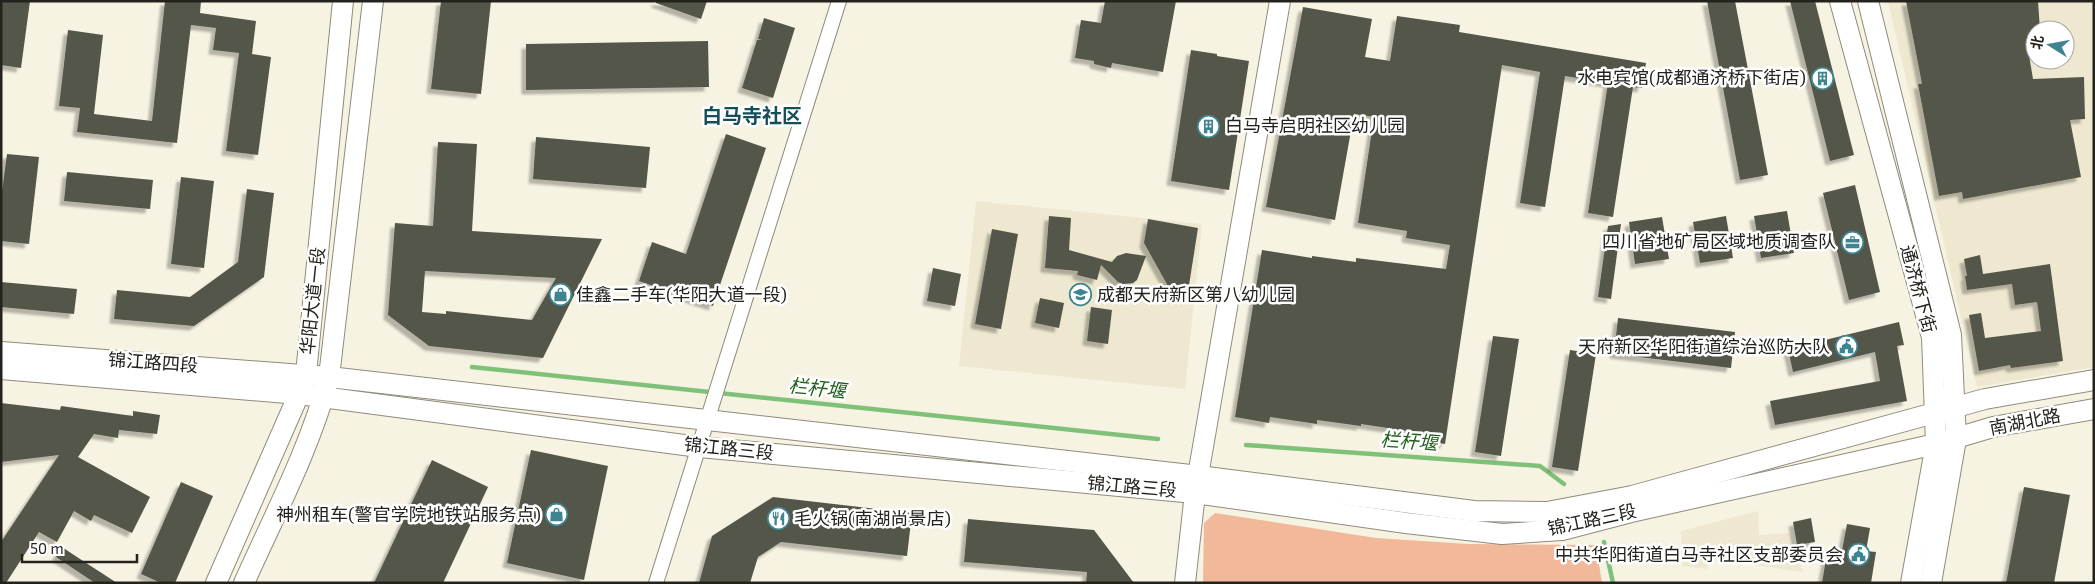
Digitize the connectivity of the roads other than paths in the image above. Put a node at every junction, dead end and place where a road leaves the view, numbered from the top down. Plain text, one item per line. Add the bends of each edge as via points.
1 (343, 1) edge
2 (373, 1) edge
3 (839, 1) edge
4 (1280, 1) edge
5 (1840, 1) edge
6 (1868, 1) edge
7 (1, 352) edge
8 (1, 369) edge
9 (306, 374) junction
10 (329, 377) junction
11 (2094, 380) edge
12 (299, 394) junction
13 (323, 397) junction
14 (1956, 407) junction
15 (2094, 409) edge
16 (1935, 413) junction
17 (707, 420) junction
18 (1956, 439) junction
19 (1936, 444) junction
20 (699, 447) junction
21 (1197, 485) junction
22 (216, 583) edge
23 (244, 583) edge
24 (656, 583) edge
25 (1185, 583) edge
26 (1911, 583) edge
27 (1932, 583) edge

1 - 9 main road, 华阳大道一段
2 - 10 main road, 华阳大道一段
3 - 17 street
4 - 21 main road
5 - 16 main road, 通济桥下街 via 1932,337
6 - 14 main road, 通济桥下街 via 1951,335
7 - 9 main road, 锦江路四段
8 - 12 main road, 锦江路四段
9 - 10 main road, 锦江路三段
9 - 12 main road, 华阳大道一段
10 - 13 main road, 华阳大道一段
10 - 17 main road, 锦江路三段
11 - 14 main road, 南湖北路 via 1984,398
12 - 13 main road, 锦江路三段
12 - 22 main road, 华阳大道一段
13 - 20 main road, 锦江路三段
13 - 23 main road, 华阳大道一段
14 - 16 main road, 锦江路三段
14 - 18 main road, 通济桥下街
15 - 18 main road, 南湖北路 via 1993,427
16 - 19 main road, 通济桥下街
16 - 21 main road, 锦江路三段 via 1632,496 1547,512 1474,511
17 - 20 street
17 - 21 main road, 锦江路三段
18 - 19 main road, 锦江路三段
18 - 27 main road, 通济桥下街
19 - 21 main road, 锦江路三段 via 1562,530 1502,534 1397,522
19 - 26 main road, 通济桥下街
20 - 21 main road, 锦江路三段
20 - 24 street
21 - 25 main road

